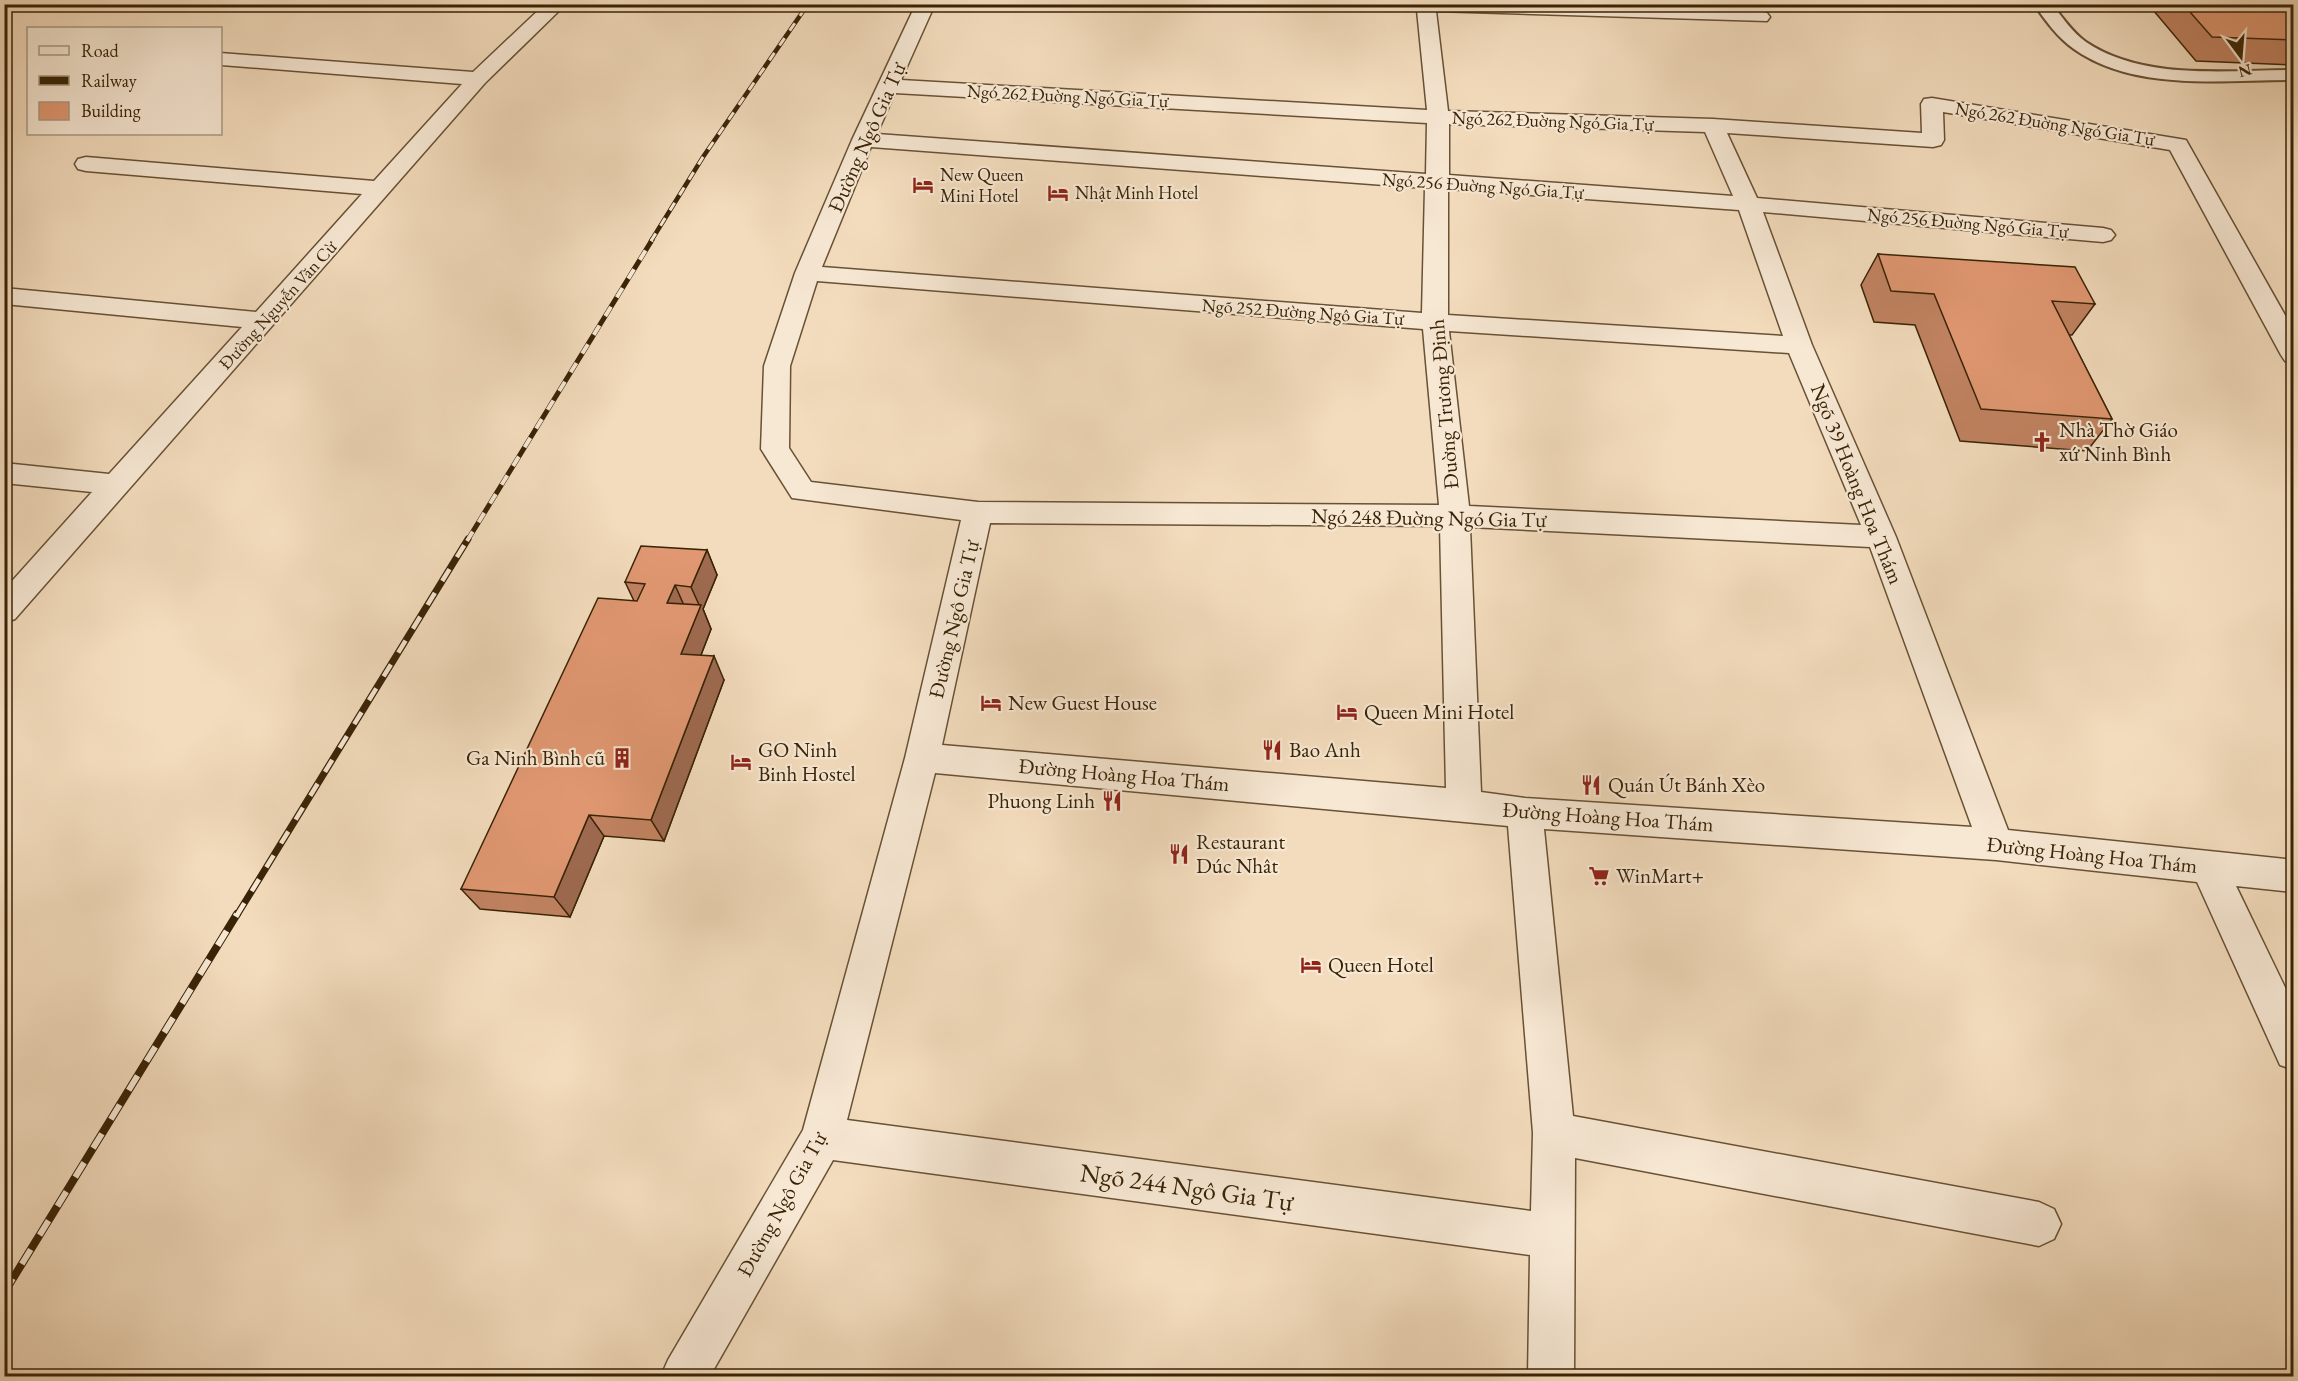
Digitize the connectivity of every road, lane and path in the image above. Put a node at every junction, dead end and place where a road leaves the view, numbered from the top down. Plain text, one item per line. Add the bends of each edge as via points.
1 (557, 4) edge
2 (926, 4) edge
3 (1417, 4) edge
4 (2042, 4) edge
5 (1426, 5) edge
6 (1760, 17) dead end
7 (222, 59) edge
8 (2294, 75) edge
9 (478, 79) junction
10 (889, 86) junction
11 (1438, 117) junction
12 (1713, 126) junction
13 (863, 140) junction
14 (86, 164) dead end
15 (1435, 183) junction
16 (381, 189) junction
17 (1748, 204) junction
18 (2103, 235) dead end
19 (807, 273) junction
20 (4, 296) edge
21 (264, 321) junction
22 (1435, 322) junction
23 (1798, 345) junction
24 (2294, 355) edge
25 (4, 473) edge
26 (117, 485) junction
27 (978, 512) junction
28 (1455, 516) junction
29 (1881, 537) junction
30 (4, 611) edge
31 (922, 758) junction
32 (1464, 805) junction
33 (1525, 813) junction
34 (1996, 844) junction
35 (2209, 867) junction
36 (2294, 876) edge
37 (2294, 1052) edge
38 (1554, 1133) junction
39 (822, 1138) junction
40 (2039, 1224) dead end
41 (1552, 1236) junction
42 (684, 1377) edge
43 (1551, 1377) edge

1 - 9 street, Đường Nguyễn Văn Cừ
2 - 10 street, Đường Ngô Gia Tự
3 - 5 street
4 - 8 lane via 2079,45 2113,63 2146,72
5 - 6 street
5 - 11 street, Đuờng Trương Định
7 - 9 street
9 - 16 street, Đường Nguyễn Văn Cừ
10 - 11 street, Ngó 262 Đuờng Ngó Gia Tự
10 - 13 street, Đường Ngô Gia Tự
11 - 12 street, Ngó 262 Đuờng Ngó Gia Tự
11 - 15 street, Đuờng Trương Định
12 - 17 street, Ngõ 39 Hoàng Hoa Thám
12 - 24 street, Ngó 262 Đuờng Ngó Gia Tự via 1933,140 1932,104 2178,145
13 - 15 street, Ngó 256 Đuờng Ngó Gia Tự
13 - 19 street, Đường Ngô Gia Tự
14 - 16 street
15 - 17 street, Ngó 256 Đuờng Ngó Gia Tự
15 - 22 street, Đuờng Trương Định
16 - 21 street, Đường Nguyễn Văn Cừ
17 - 18 street, Ngó 256 Đuờng Ngó Gia Tự
17 - 23 street, Ngõ 39 Hoàng Hoa Thám
19 - 22 street, Ngõ 252 Đường Ngô Gia Tự
19 - 27 street, Đường Ngô Gia Tự via 777,366 775,449 802,491
20 - 21 street
21 - 26 street, Đường Nguyễn Văn Cừ
22 - 23 street, Ngõ 252 Đường Ngô Gia Tự
22 - 28 street, Đuờng Trương Định
23 - 29 street, Ngõ 39 Hoàng Hoa Thám
25 - 26 street
26 - 30 street, Đường Nguyễn Văn Cừ
27 - 28 street, Ngó 248 Đuờng Ngó Gia Tự
27 - 31 street, Đường Ngô Gia Tự
28 - 29 street, Ngó 248 Đuờng Ngó Gia Tự
28 - 32 street, Đuờng Trương Định
29 - 34 street, Ngõ 39 Hoàng Hoa Thám
31 - 32 street, Đường Hoàng Hoa Thám
31 - 39 street, Đường Ngô Gia Tự
32 - 33 street, Đường Hoàng Hoa Thám
33 - 34 street, Đường Hoàng Hoa Thám
33 - 38 street
34 - 35 street, Đường Hoàng Hoa Thám
35 - 36 street, Đường Hoàng Hoa Thám
35 - 37 street
38 - 40 street
38 - 41 street
39 - 41 street, Ngõ 244 Ngô Gia Tự
39 - 42 street, Đường Ngô Gia Tự
41 - 43 street

